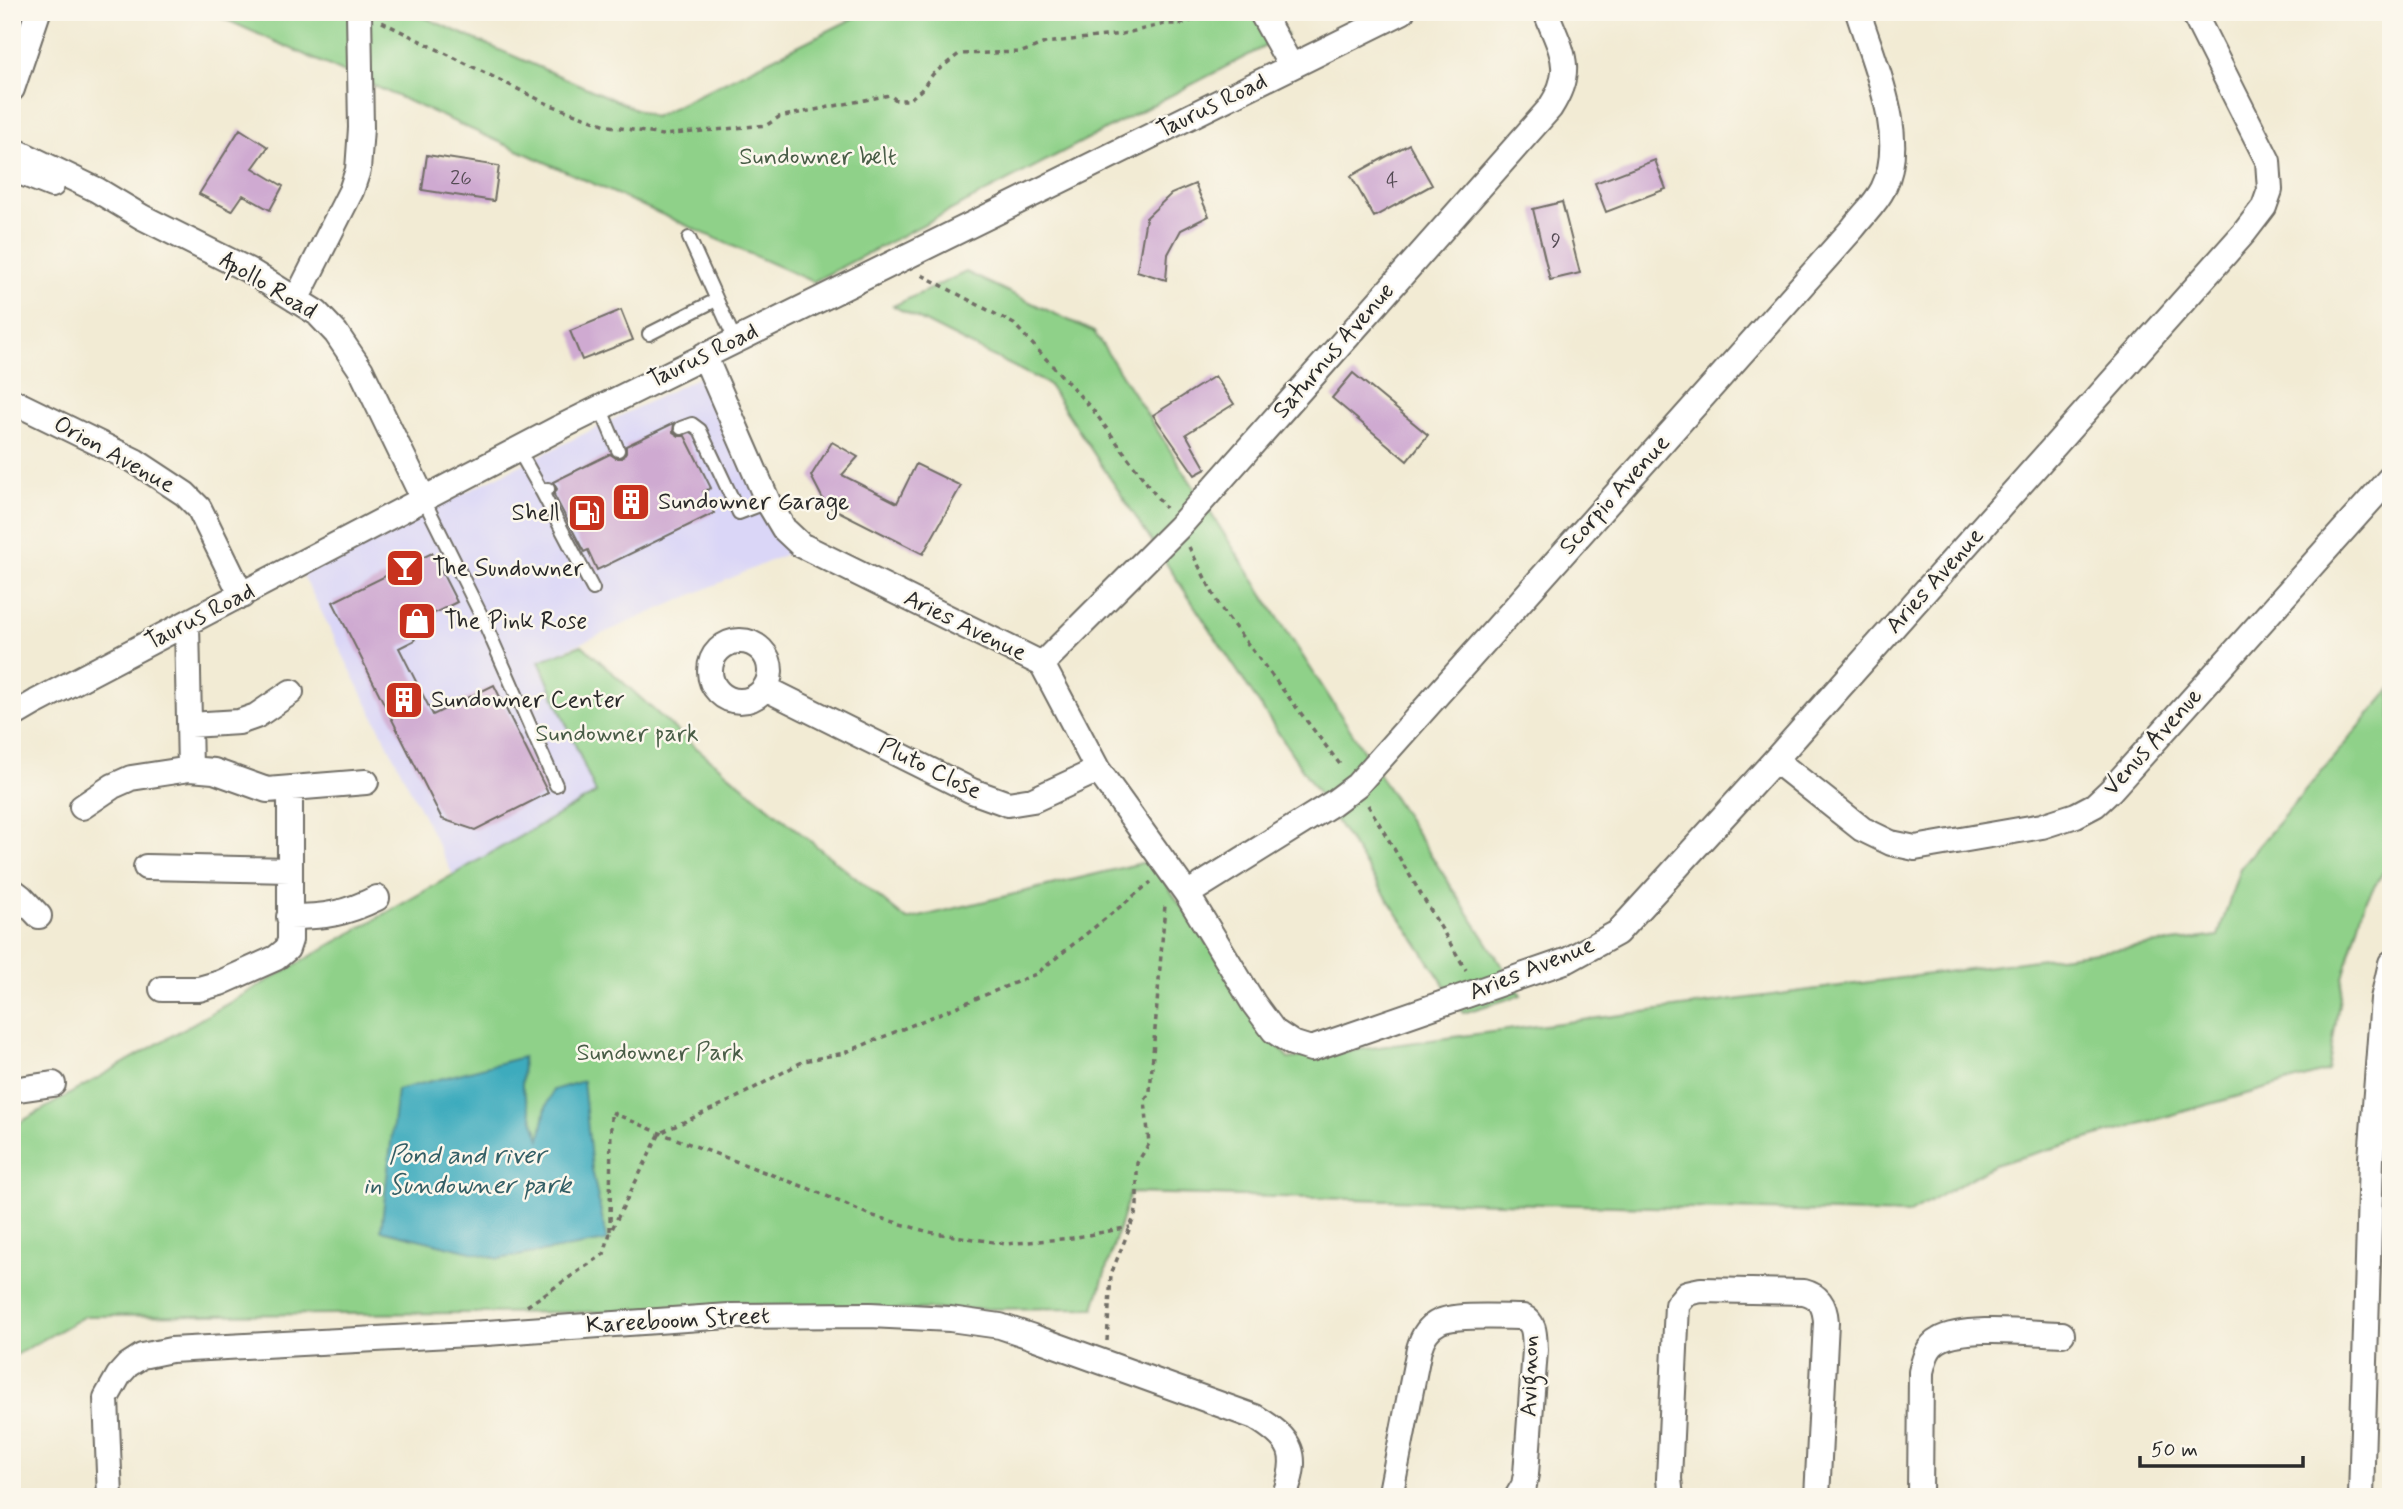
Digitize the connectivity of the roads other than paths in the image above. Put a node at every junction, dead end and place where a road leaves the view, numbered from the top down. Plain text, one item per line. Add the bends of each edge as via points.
1 (38, 12) edge
2 (1261, 12) edge
3 (1402, 12) edge
4 (1546, 12) edge
5 (1858, 12) edge
6 (2193, 12) edge
7 (366, 15) edge
8 (1292, 66) junction
9 (12, 89) edge
10 (12, 149) edge
11 (12, 169) edge
12 (142, 217) junction
13 (689, 238) dead end
14 (296, 300) junction
15 (716, 300) junction
16 (649, 334) dead end
17 (735, 340) junction
18 (704, 355) junction
19 (12, 401) edge
20 (600, 407) junction
21 (681, 428) dead end
22 (518, 449) junction
23 (618, 450) dead end
24 (2391, 477) edge
25 (423, 498) junction
26 (768, 502) junction
27 (593, 589) dead end
28 (242, 596) junction
29 (187, 624) junction
30 (1042, 663) junction
31 (765, 688) dead end
32 (290, 692) dead end
33 (12, 716) edge
34 (190, 726) junction
35 (1775, 760) junction
36 (190, 769) junction
37 (1098, 770) junction
38 (366, 782) dead end
39 (556, 785) dead end
40 (290, 790) junction
41 (82, 807) dead end
42 (146, 867) dead end
43 (290, 870) junction
44 (12, 890) edge
45 (1187, 894) junction
46 (377, 898) dead end
47 (39, 916) dead end
48 (289, 917) junction
49 (2391, 963) edge
50 (162, 989) dead end
51 (53, 1084) dead end
52 (12, 1090) edge
53 (2381, 1158) edge
54 (2062, 1334) dead end
55 (110, 1497) edge
56 (1284, 1497) edge
57 (1390, 1497) edge
58 (1517, 1497) edge
59 (1671, 1497) edge
60 (1817, 1497) edge
61 (1920, 1497) edge
62 (2361, 1497) edge

1 - 9 street
2 - 8 street
3 - 8 street, Taurus Road
4 - 30 street, Saturnus Avenue via 1566,68 1549,108 1179,527
5 - 45 street, Scorpio Avenue via 1893,134 1894,155 1882,191 1357,785
6 - 35 street, Aries Avenue via 2268,160 2270,190 2264,207
7 - 14 street via 358,170
8 - 17 street, Taurus Road
10 - 12 street, Apollo Road
11 - 12 street, Apollo Road
12 - 14 street, Apollo Road via 248,270
13 - 15 lane
14 - 25 street, Apollo Road via 336,333 361,370
15 - 16 lane
15 - 17 lane
17 - 18 street, Taurus Road
18 - 20 street, Taurus Road
18 - 26 street, Aries Avenue
19 - 28 street, Orion Avenue via 135,461 186,494 199,508
20 - 22 street, Taurus Road
20 - 23 lane
21 - 26 lane via 692,424 700,430 739,513
22 - 25 street, Taurus Road
22 - 27 lane via 545,491
24 - 35 street, Venus Avenue via 2111,790 2095,806 2076,815 2008,833 1915,848 1862,829
25 - 28 street, Taurus Road
25 - 39 lane
26 - 30 street, Aries Avenue via 784,529 801,545
28 - 29 street, Taurus Road
29 - 33 street, Taurus Road
29 - 34 street
30 - 37 street, Aries Avenue
31 - 37 street, Pluto Close via 972,791 1008,804 1033,800
32 - 34 street via 239,722
34 - 36 street
35 - 45 street, Aries Avenue via 1617,933 1568,960 1311,1049 1274,1031
36 - 40 street via 214,771 267,790
36 - 41 street via 131,778
37 - 45 street, Aries Avenue
38 - 40 street
40 - 43 street
42 - 43 street
43 - 48 street
44 - 47 street
46 - 48 street via 348,912
48 - 50 street via 289,944 276,958 220,984
49 - 53 street via 2383,999
51 - 52 street
53 - 62 street
54 - 61 street via 1968,1332 1936,1341 1921,1372
55 - 56 street, Kareeboom Street via 106,1398 119,1375 142,1356 171,1350 729,1316 870,1315 1000,1326 1255,1417 1289,1445 1293,1458
57 - 58 street, Avignon via 1422,1340 1431,1328 1448,1319 1523,1317 1534,1331 1535,1350 1526,1474
59 - 60 street via 1677,1304 1687,1293 1702,1290 1804,1292 1813,1294 1824,1306

